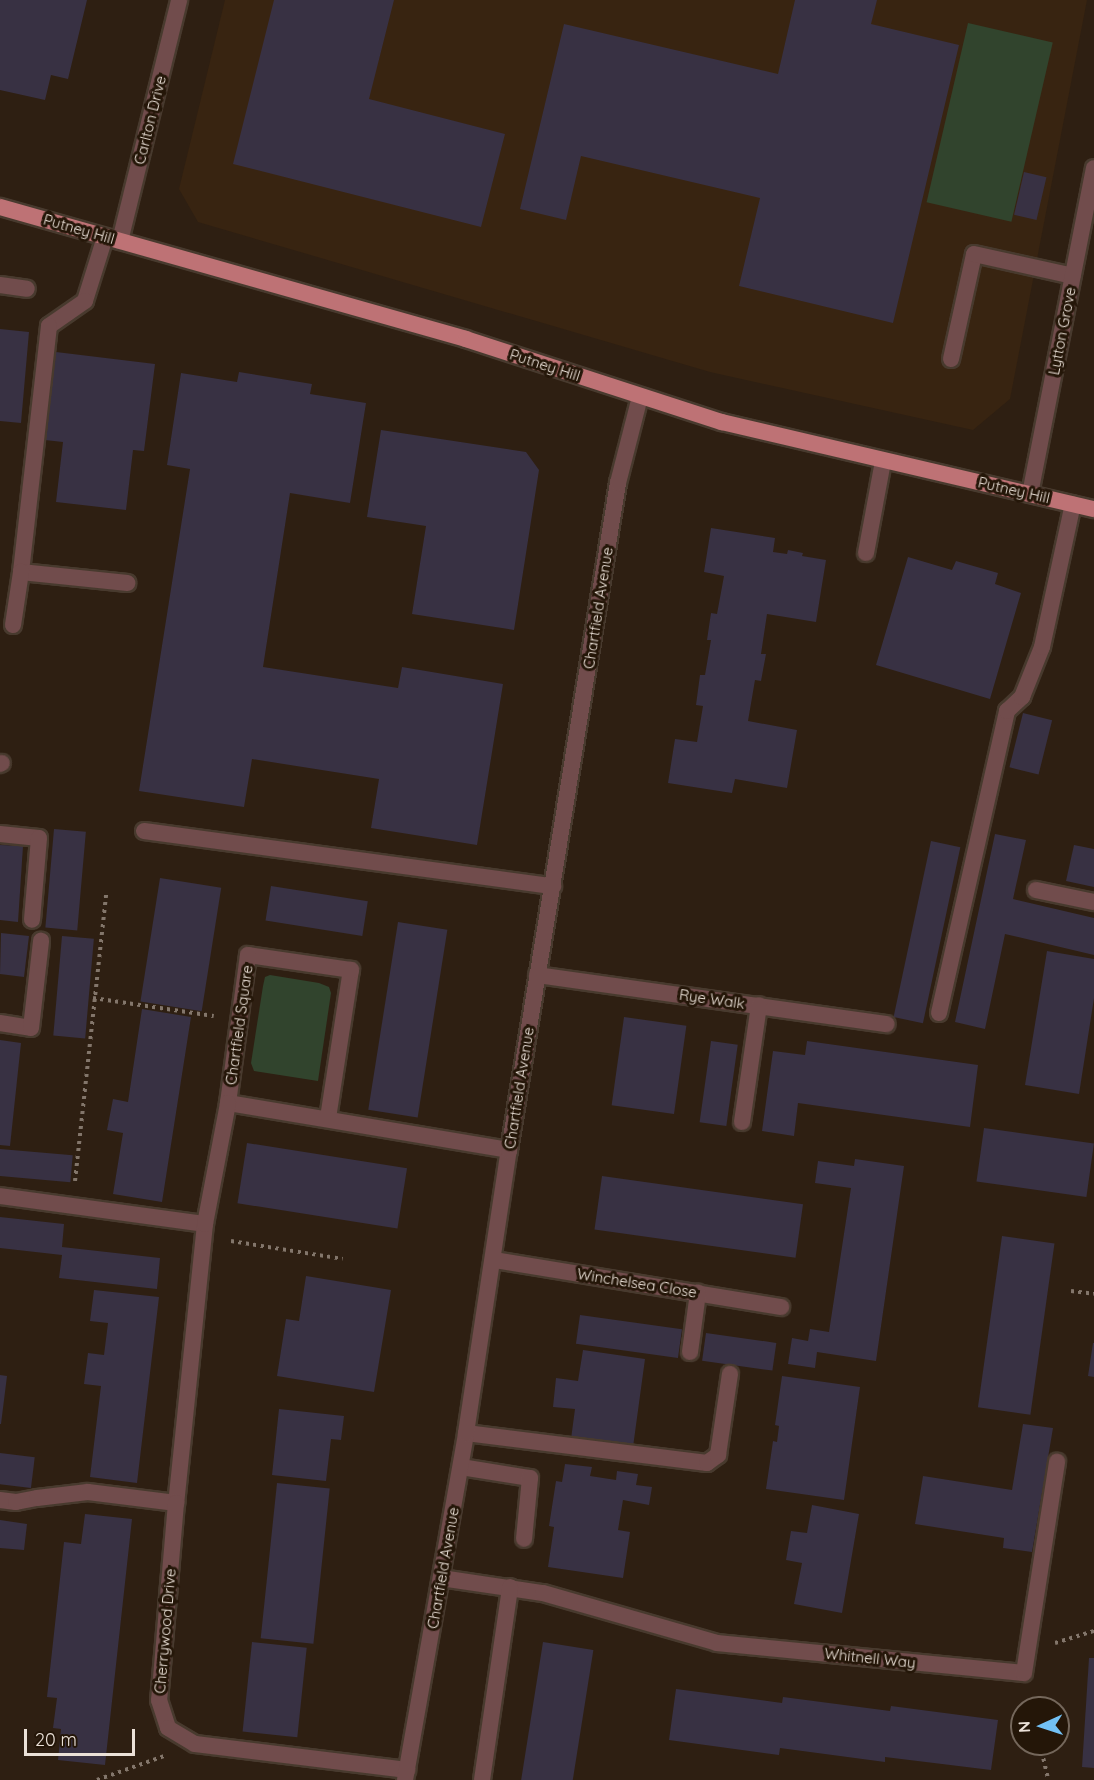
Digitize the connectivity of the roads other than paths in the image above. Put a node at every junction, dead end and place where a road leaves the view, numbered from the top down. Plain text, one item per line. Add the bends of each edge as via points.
1 (179, 0) edge
2 (1094, 168) edge
3 (0, 207) edge
4 (113, 239) junction
5 (1074, 276) junction
6 (0, 285) edge
7 (27, 289) dead end
8 (951, 358) dead end
9 (640, 397) junction
10 (883, 461) junction
11 (1030, 494) junction
12 (1072, 504) junction
13 (1094, 509) edge
14 (866, 553) dead end
15 (21, 572) junction
16 (127, 583) dead end
17 (13, 625) dead end
18 (144, 831) dead end
19 (0, 834) edge
20 (553, 886) junction
21 (1036, 890) dead end
22 (1094, 902) edge
23 (33, 920) dead end
24 (41, 941) dead end
25 (537, 975) junction
26 (759, 1005) junction
27 (939, 1012) dead end
28 (0, 1023) edge
29 (887, 1024) dead end
30 (228, 1103) junction
31 (328, 1118) junction
32 (741, 1122) dead end
33 (509, 1150) junction
34 (0, 1196) edge
35 (203, 1230) junction
36 (494, 1260) junction
37 (698, 1293) junction
38 (781, 1307) dead end
39 (690, 1352) dead end
40 (730, 1374) dead end
41 (466, 1433) junction
42 (1057, 1462) dead end
43 (461, 1467) junction
44 (0, 1500) edge
45 (176, 1503) junction
46 (524, 1539) dead end
47 (441, 1578) junction
48 (510, 1587) junction
49 (406, 1775) edge
50 (482, 1780) edge

1 - 4 street, Carlton Drive
2 - 5 street, Lytton Grove
3 - 4 main road, Putney Hill
4 - 9 main road, Putney Hill via 466,339
4 - 15 street, Carlton Drive via 85,301 49,326
5 - 8 street via 974,254
5 - 11 street, Lytton Grove
6 - 7 street
9 - 10 main road, Putney Hill via 722,422
9 - 20 street, Chartfield Avenue via 618,483
10 - 11 main road, Putney Hill
10 - 14 street
11 - 12 main road, Putney Hill
12 - 13 main road, Putney Hill
12 - 27 street via 1042,647 1022,698 1006,711
15 - 16 street
15 - 17 street, Carlton Drive
18 - 20 street
19 - 23 street via 39,838
20 - 25 street, Chartfield Avenue
21 - 22 street
24 - 28 street via 31,1028
25 - 26 street, Rye Walk
25 - 33 street, Chartfield Avenue
26 - 29 street, Rye Walk
26 - 32 street
30 - 31 street, Chartfield Square
30 - 31 street, Chartfield Square via 248,955 351,970
30 - 35 street, Cherrywood Drive
31 - 33 street, Chartfield Square
33 - 36 street, Chartfield Avenue
34 - 35 street via 72,1205
35 - 45 street, Cherrywood Drive
36 - 37 street, Winchelsea Close
36 - 41 street, Chartfield Avenue
37 - 38 street, Winchelsea Close
37 - 39 street
40 - 41 street via 718,1455 707,1463
41 - 43 street, Chartfield Avenue
42 - 48 street, Whitnell Way via 1024,1673 717,1643
43 - 46 street via 530,1478
43 - 47 street, Chartfield Avenue
44 - 45 street via 16,1502 88,1492
45 - 49 street, Cherrywood Drive via 159,1700 168,1728 195,1744
47 - 48 street, Whitnell Way
47 - 49 street, Chartfield Avenue
48 - 50 street

